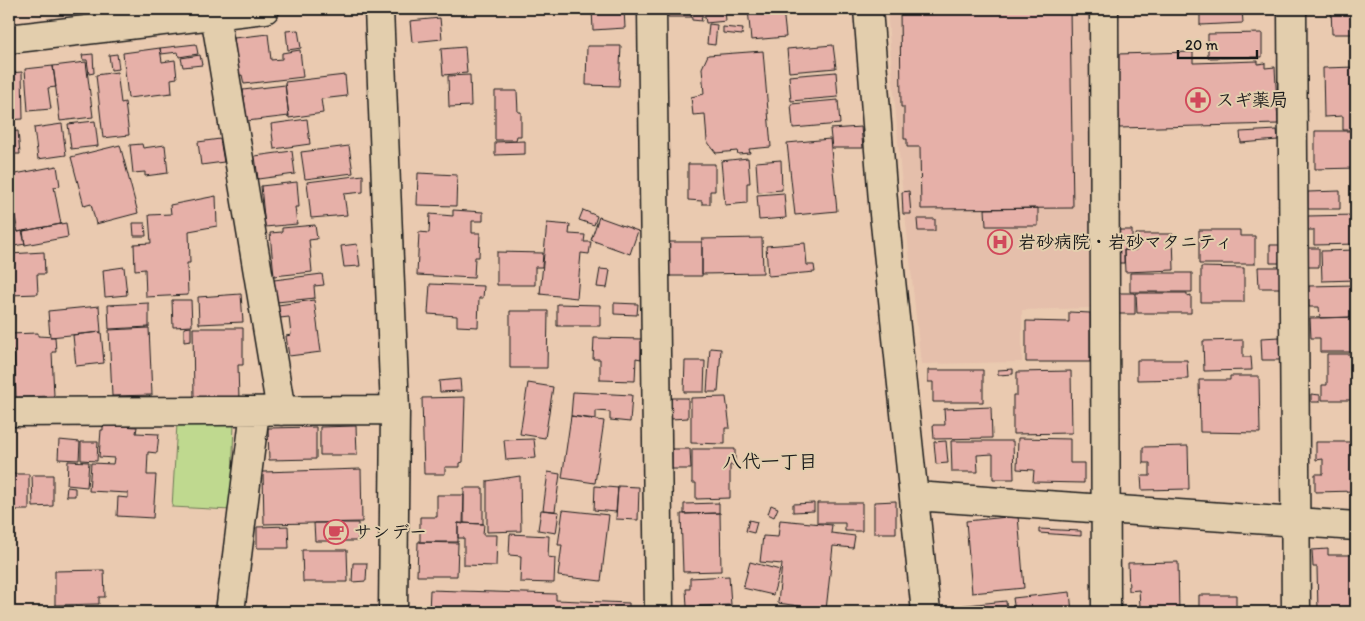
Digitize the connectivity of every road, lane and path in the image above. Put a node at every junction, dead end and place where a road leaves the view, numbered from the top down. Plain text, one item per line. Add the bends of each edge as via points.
1 (265, 9) edge
2 (379, 9) edge
3 (652, 9) edge
4 (868, 9) edge
5 (1104, 9) edge
6 (1292, 9) edge
7 (215, 12) edge
8 (9, 39) edge
9 (395, 410) junction
10 (268, 411) junction
11 (9, 412) edge
12 (914, 496) junction
13 (1106, 509) junction
14 (1295, 522) junction
15 (1356, 526) edge
16 (230, 612) edge
17 (393, 612) edge
18 (659, 612) edge
19 (926, 612) edge
20 (1106, 612) edge
21 (1296, 612) edge

1 - 7 street
2 - 9 street
3 - 18 street
4 - 12 street via 884,214
5 - 13 street
6 - 14 street
7 - 8 street
7 - 10 street
9 - 10 street
9 - 17 street
10 - 11 street
10 - 16 street
12 - 13 street
12 - 19 street
13 - 14 street
13 - 20 street
14 - 15 street
14 - 21 street

